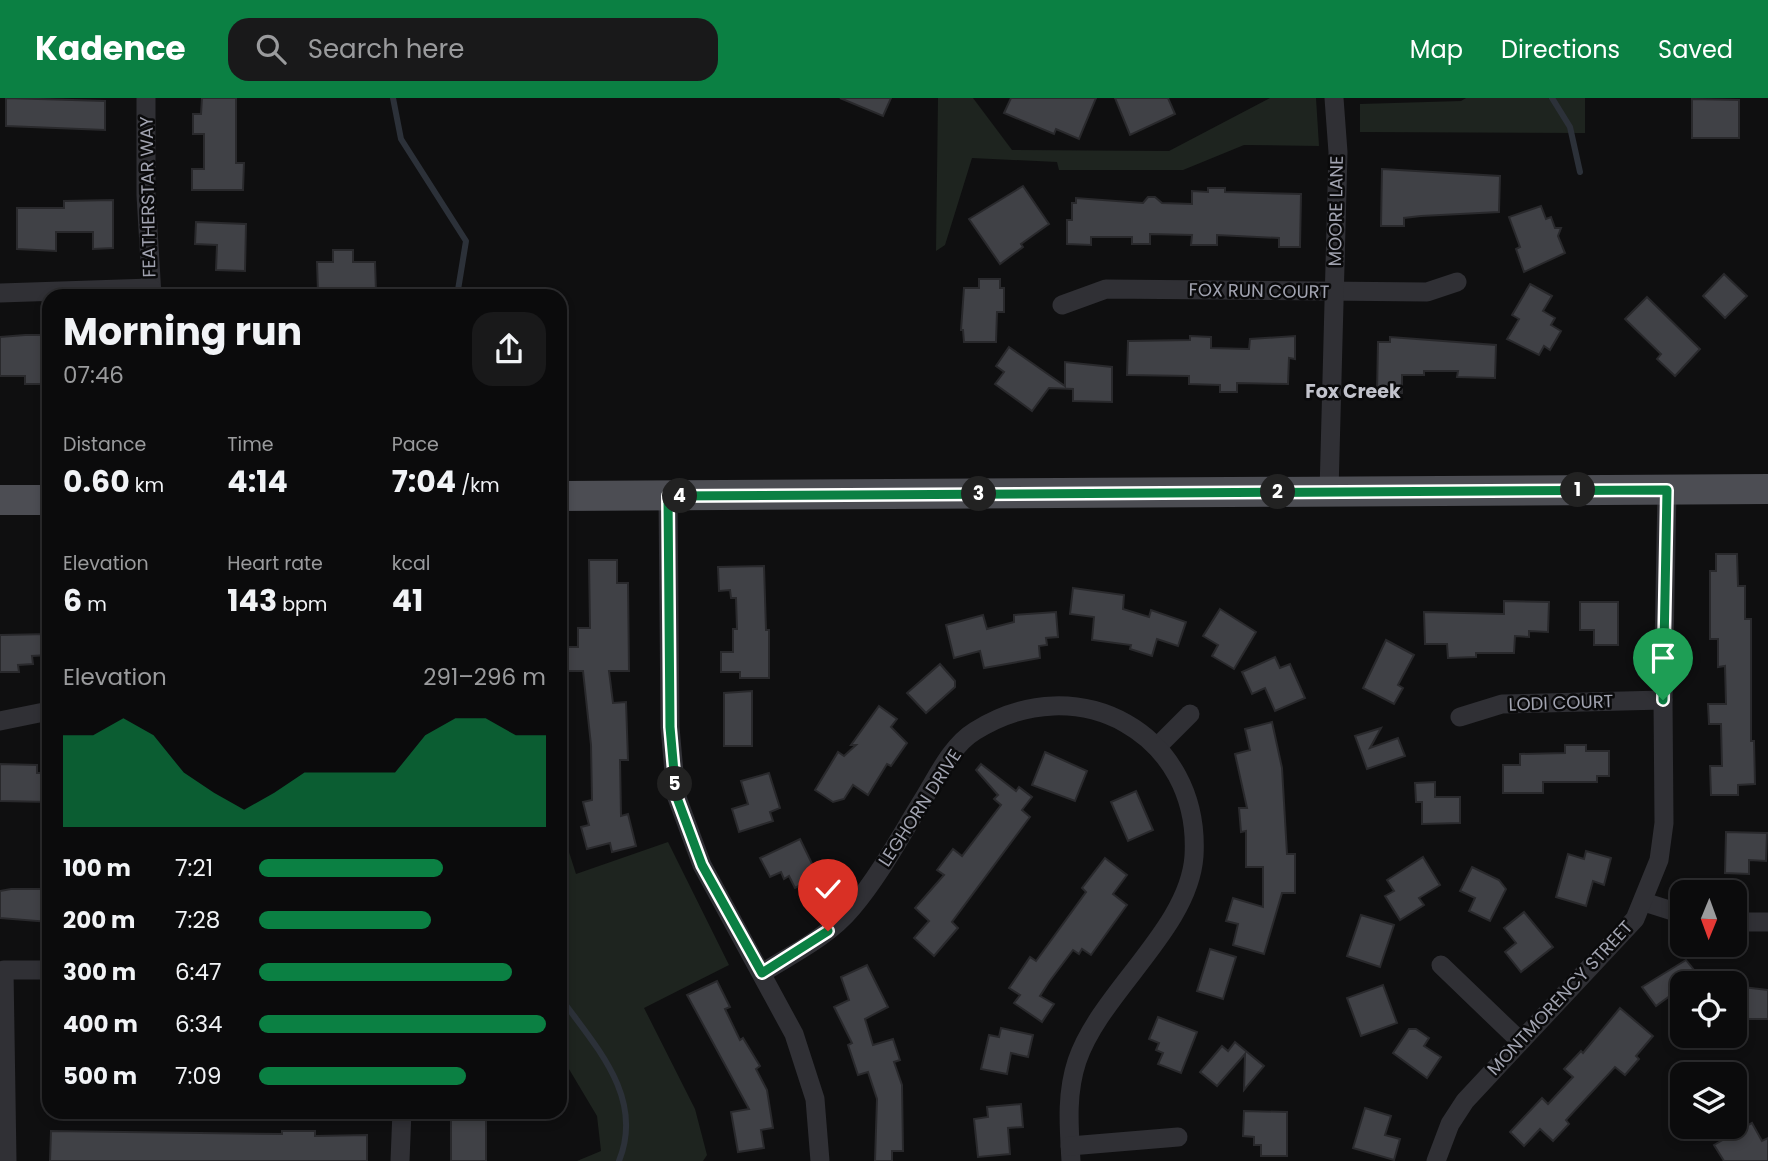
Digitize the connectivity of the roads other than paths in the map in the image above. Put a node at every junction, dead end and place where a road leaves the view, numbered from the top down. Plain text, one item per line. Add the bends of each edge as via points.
1 (146, 98) edge
2 (1334, 98) edge
3 (1457, 282) dead end
4 (151, 289) edge
5 (1335, 292) junction
6 (0, 293) edge
7 (42, 293) edge
8 (1062, 304) dead end
9 (1768, 489) edge
10 (1667, 490) junction
11 (1329, 492) junction
12 (567, 496) edge
13 (668, 496) junction
14 (42, 499) edge
15 (0, 500) edge
16 (1663, 700) junction
17 (42, 712) edge
18 (1190, 714) dead end
19 (1460, 716) dead end
20 (0, 721) edge
21 (1157, 747) junction
22 (1644, 902) junction
23 (1670, 910) edge
24 (1747, 922) edge
25 (1768, 922) edge
26 (1441, 965) dead end
27 (42, 970) edge
28 (762, 973) junction
29 (1520, 1041) junction
30 (402, 1119) edge
31 (1178, 1137) dead end
32 (1071, 1153) edge
33 (7, 1161) edge
34 (400, 1161) edge
35 (820, 1161) edge
36 (1436, 1161) edge

1 - 4 street, FEATHERSTAR WAY
2 - 5 street, MOORE LANE via 1338,152
3 - 5 street, FOX RUN COURT via 1427,292
5 - 8 street, FOX RUN COURT via 1106,289
5 - 11 street, MOORE LANE
6 - 7 street
9 - 10 main road
10 - 11 main road
10 - 16 street, MONTMORENCY STREET
11 - 13 main road
12 - 13 main road
13 - 28 street via 670,727 676,795 702,865
14 - 15 main road
16 - 19 street, LODI COURT via 1502,704
16 - 22 street, MONTMORENCY STREET via 1664,823 1659,860
17 - 20 street
18 - 21 street
21 - 28 street, LEGHORN DRIVE via 1119,718 1084,708 1044,706 996,719 956,749 850,911 828,931
21 - 32 street, LEGHORN DRIVE via 1187,794 1194,820 1194,859 1185,895 1105,1010 1078,1059 1069,1103
22 - 23 street
22 - 29 street, MONTMORENCY STREET via 1621,936
24 - 25 street
26 - 29 street
27 - 33 street via 4,970
28 - 35 street via 807,1066 819,1123
29 - 36 street, MONTMORENCY STREET via 1465,1101
30 - 34 street
31 - 32 street, LEGHORN DRIVE

